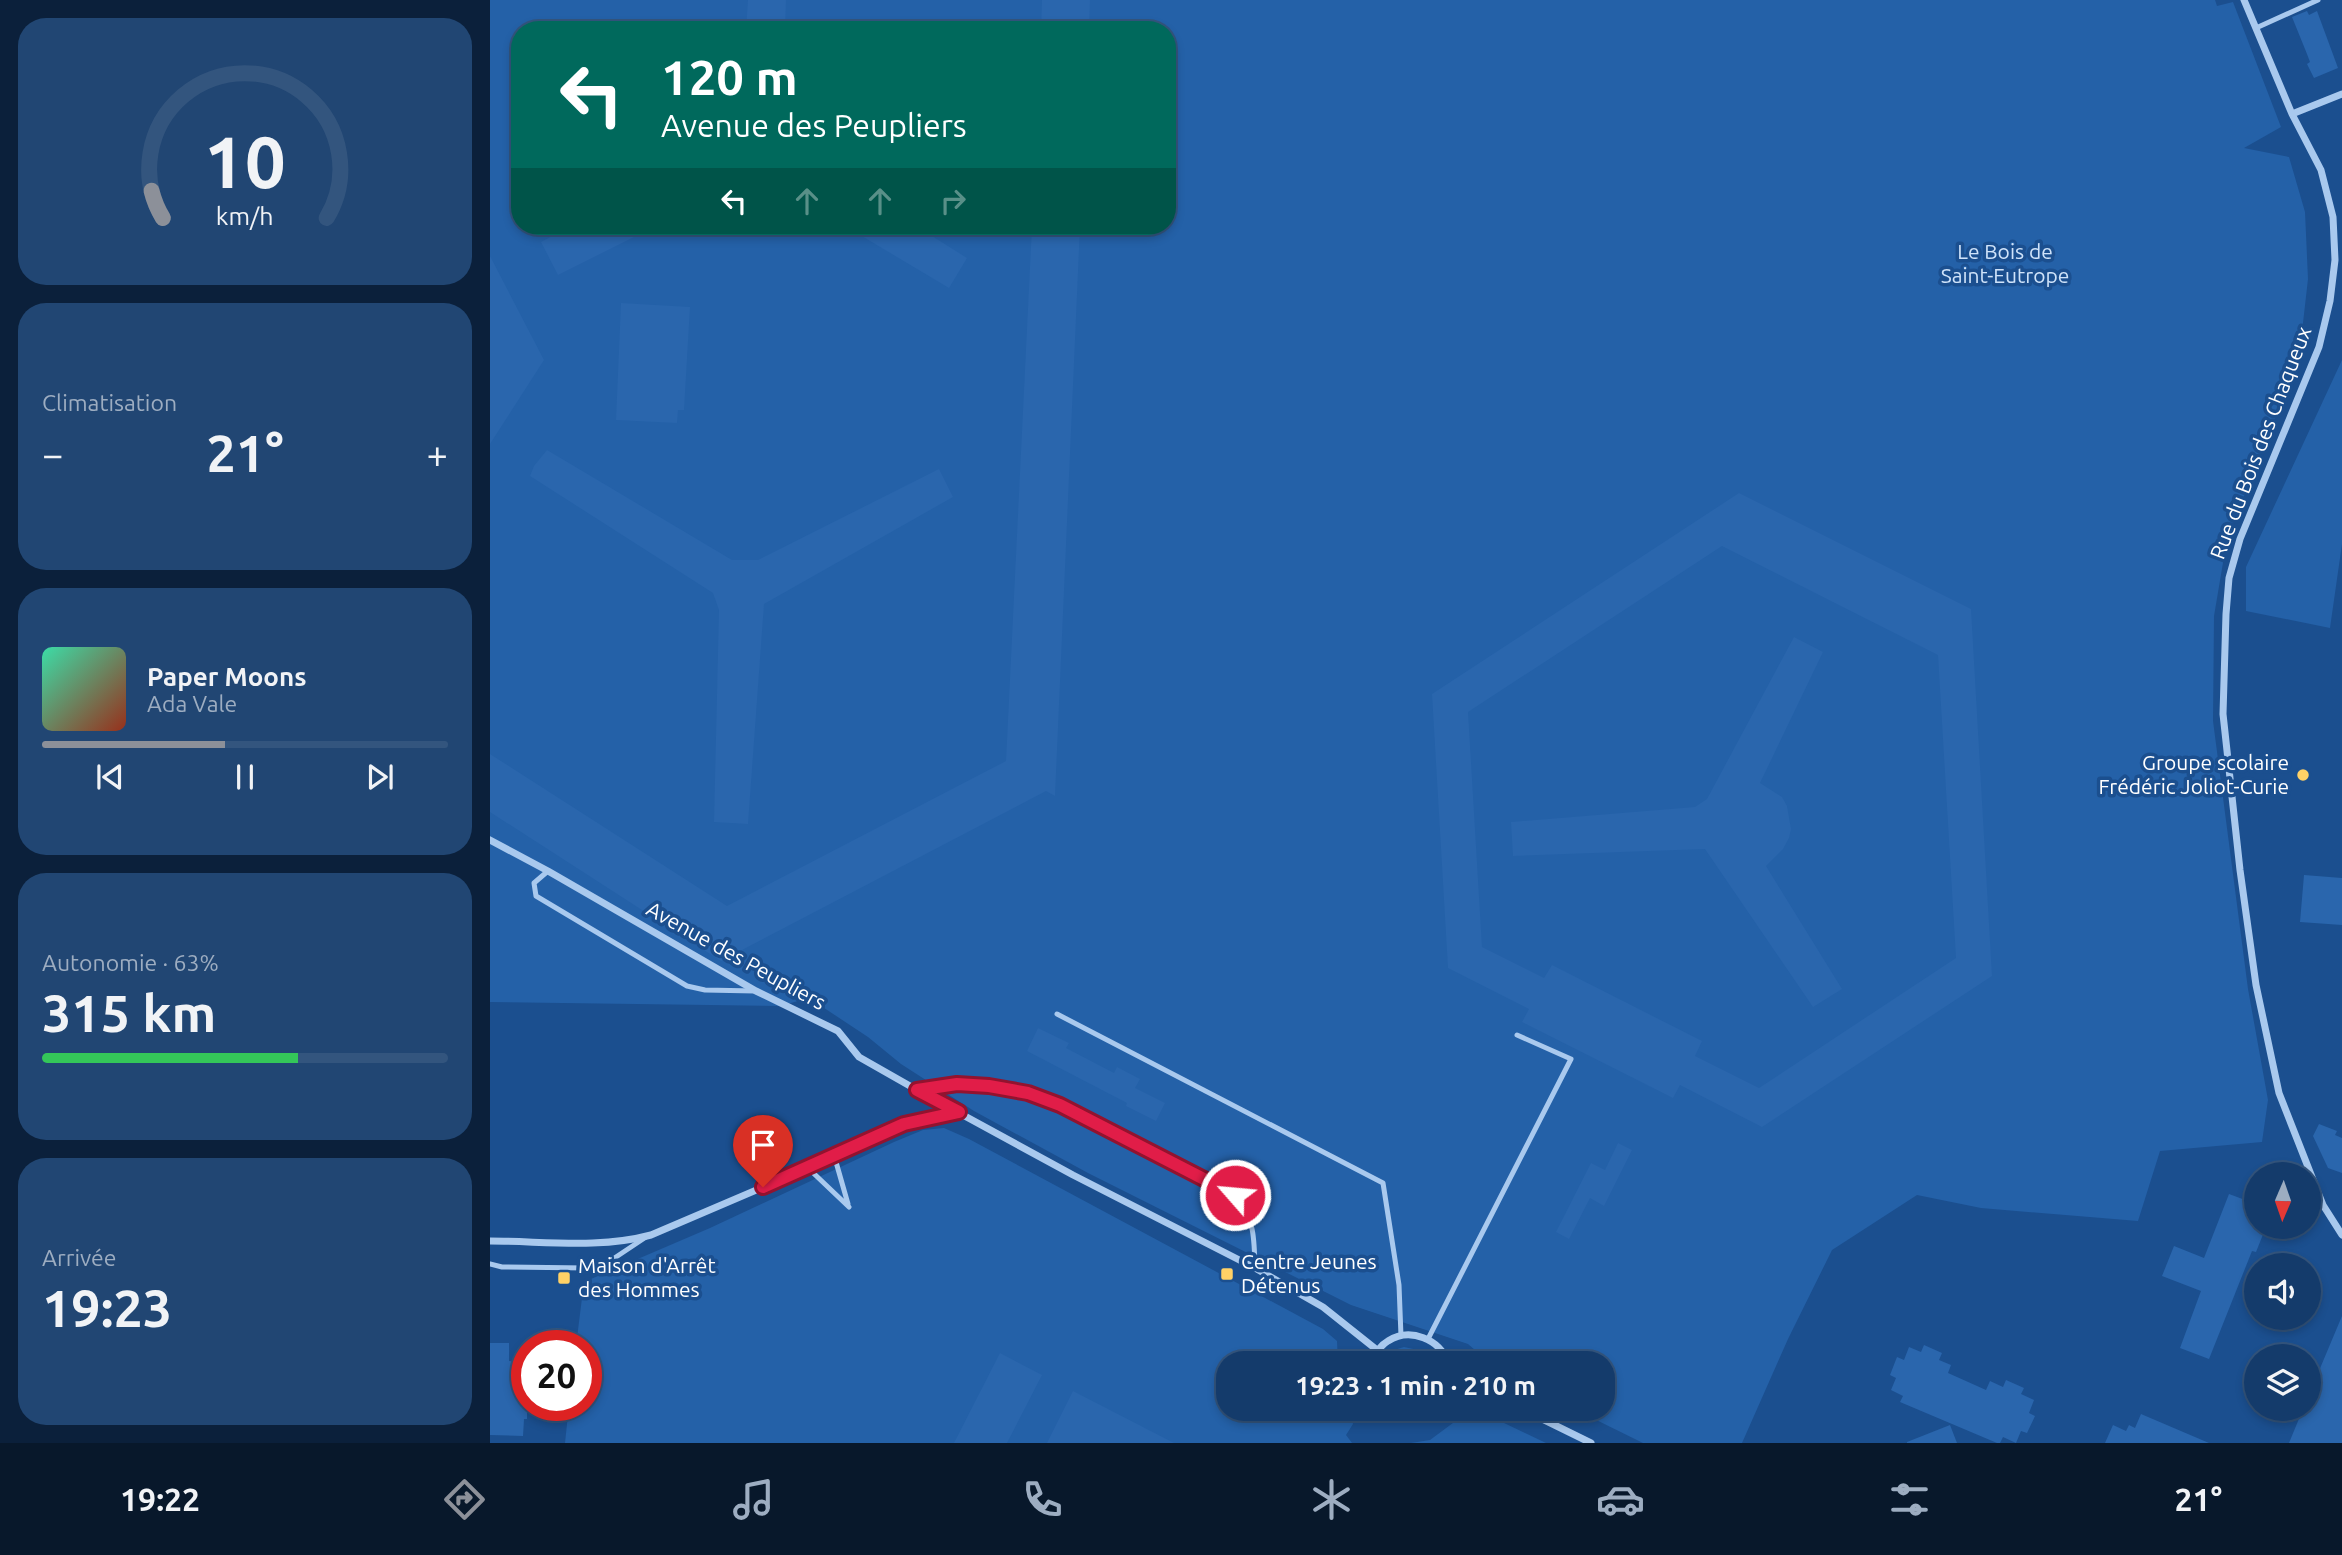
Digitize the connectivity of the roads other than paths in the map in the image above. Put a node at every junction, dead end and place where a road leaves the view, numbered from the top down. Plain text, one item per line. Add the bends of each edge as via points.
1 (2244, 0) edge
2 (2318, 0) edge
3 (2256, 29) junction
4 (2342, 94) edge
5 (2292, 114) junction
6 (490, 840) edge
7 (548, 871) junction
8 (756, 991) junction
9 (1058, 1014) dead end
10 (1517, 1035) dead end
11 (917, 1090) junction
12 (959, 1112) junction
13 (834, 1156) junction
14 (808, 1168) junction
15 (651, 1235) junction
16 (2342, 1235) edge
17 (490, 1241) edge
18 (490, 1264) edge
19 (1255, 1268) junction
20 (1401, 1336) junction
21 (1428, 1339) junction
22 (1377, 1350) joint
23 (1440, 1351) edge
24 (1546, 1421) edge
25 (1591, 1443) edge

1 - 3 street, Rue du Bois des Chaqueux
2 - 3 lane
3 - 5 street, Rue du Bois des Chaqueux
4 - 5 street
5 - 16 street, Rue du Bois des Chaqueux via 2320,170 2333,217 2335,260 2319,346 2233,565 2226,614 2223,714 2255,972 2279,1093 2323,1205
6 - 7 street, Avenue des Peupliers
7 - 8 street, Avenue des Peupliers
7 - 8 lane via 534,883 536,896 687,986
8 - 11 street, Avenue des Peupliers via 838,1031 859,1057
9 - 20 lane via 1383,1183 1399,1286
10 - 21 lane via 1571,1059
11 - 12 street, Avenue des Peupliers
11 - 19 lane via 957,1084 1028,1093 1235,1195 1254,1229
12 - 13 street via 904,1124
12 - 19 street, Avenue des Peupliers
13 - 14 street
13 - 14 lane via 849,1207
14 - 15 street
15 - 17 street via 602,1243
15 - 18 lane via 607,1263 587,1268
19 - 22 street, Avenue des Peupliers via 1323,1307
20 - 21 street
20 - 22 street
21 - 23 street
24 - 25 street

